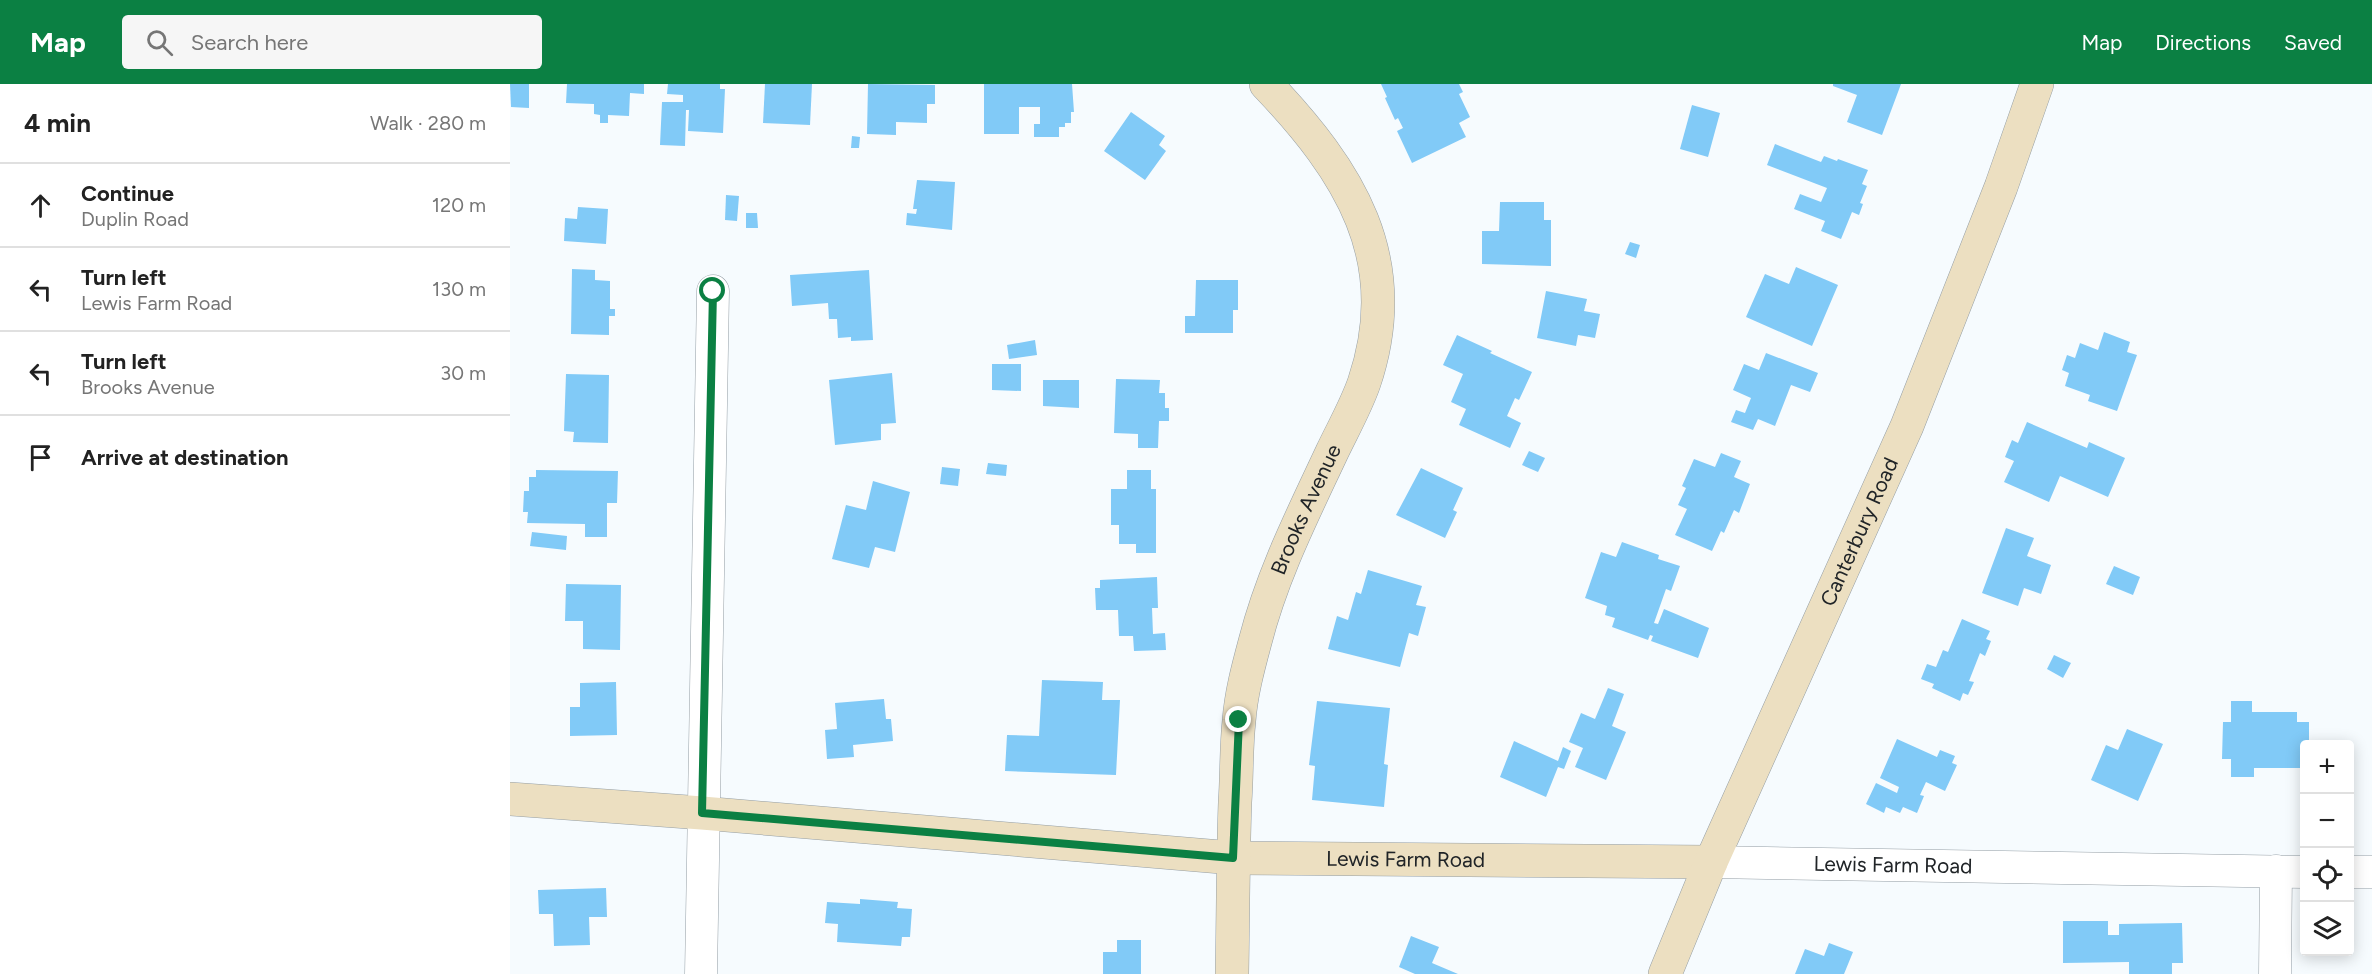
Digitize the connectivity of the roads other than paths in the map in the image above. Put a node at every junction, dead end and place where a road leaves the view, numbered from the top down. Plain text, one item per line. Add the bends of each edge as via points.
1 (1266, 84) edge
2 (2037, 84) edge
3 (713, 291) dead end
4 (510, 800) edge
5 (702, 813) junction
6 (1233, 858) junction
7 (1711, 862) junction
8 (2290, 871) edge
9 (2354, 872) edge
10 (2372, 872) edge
11 (701, 974) edge
12 (1232, 974) edge
13 (1665, 974) edge
14 (2275, 974) edge

1 - 6 street, Brooks Avenue via 1320,147 1359,208 1375,266 1377,322 1373,354 1363,385 1291,541 1256,639 1239,720
2 - 7 street, Canterbury Road via 2001,188 1907,426
3 - 5 street
4 - 5 street, Lewis Farm Road
5 - 6 street, Lewis Farm Road
5 - 11 street
6 - 7 street, Lewis Farm Road
6 - 12 street, Brooks Avenue
7 - 8 street, Lewis Farm Road
7 - 13 street, Canterbury Road
8 - 14 street
9 - 10 street

